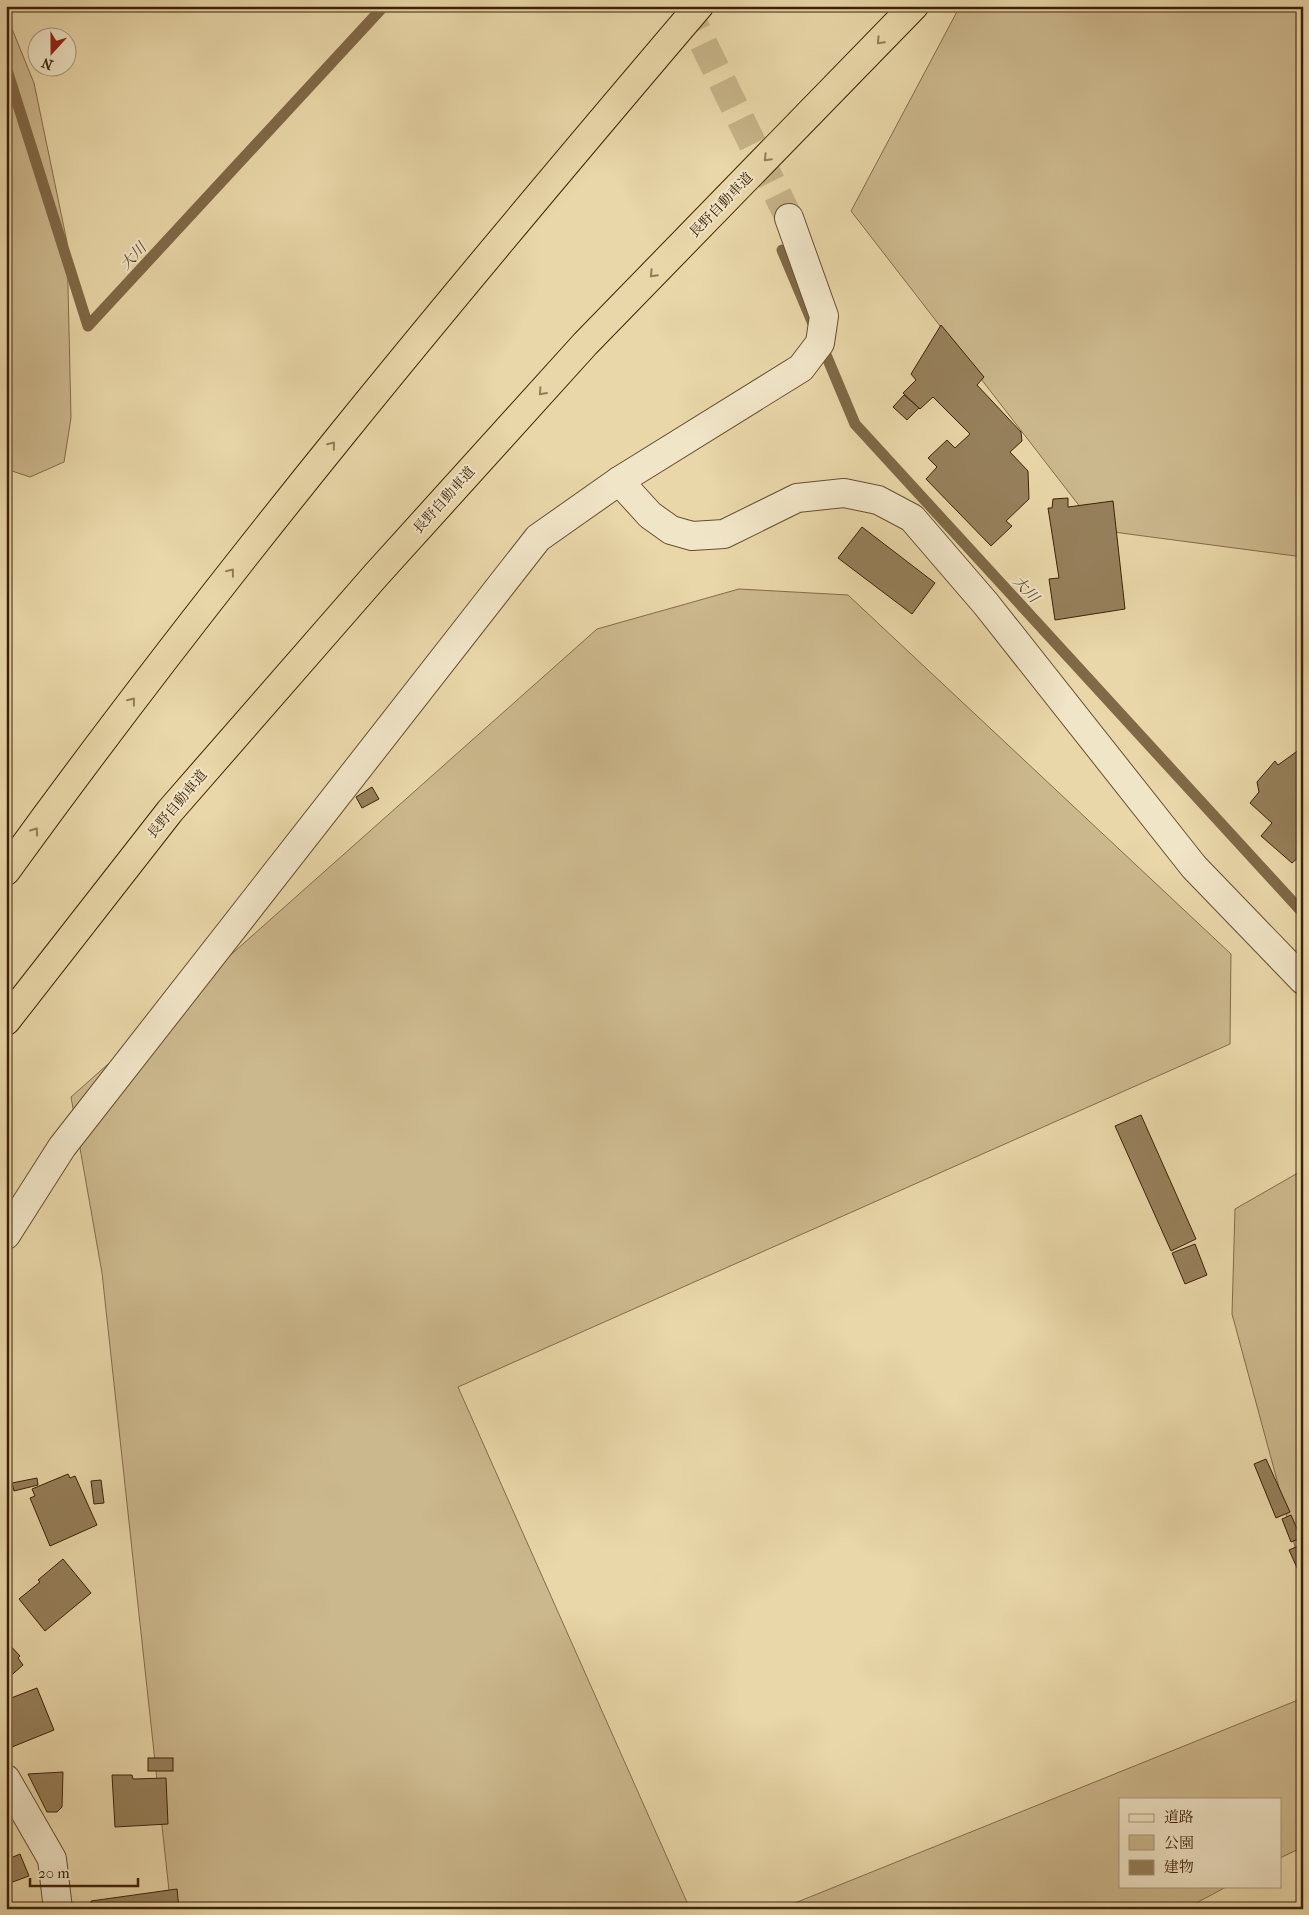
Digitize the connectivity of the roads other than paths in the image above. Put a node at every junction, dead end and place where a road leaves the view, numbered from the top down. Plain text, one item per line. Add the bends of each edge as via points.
1 (699, 6) edge
2 (914, 6) edge
3 (788, 218) tunnel mouth
4 (619, 481) junction
5 (6, 871) edge
6 (1303, 980) edge
7 (6, 1022) edge
8 (6, 1235) edge
9 (6, 1779) edge
10 (58, 1909) edge

5 -> 1 highway via 88,758 271,520 483,260
2 -> 7 highway, 長野自動車道 via 586,344 376,574 170,811
3 - 4 street via 824,316 820,343 801,368
4 - 6 street via 650,515 670,530 692,536 724,534 798,498 844,493 878,500 912,518 986,604 1194,867
4 - 8 street via 538,538 62,1147
9 - 10 street via 52,1859

